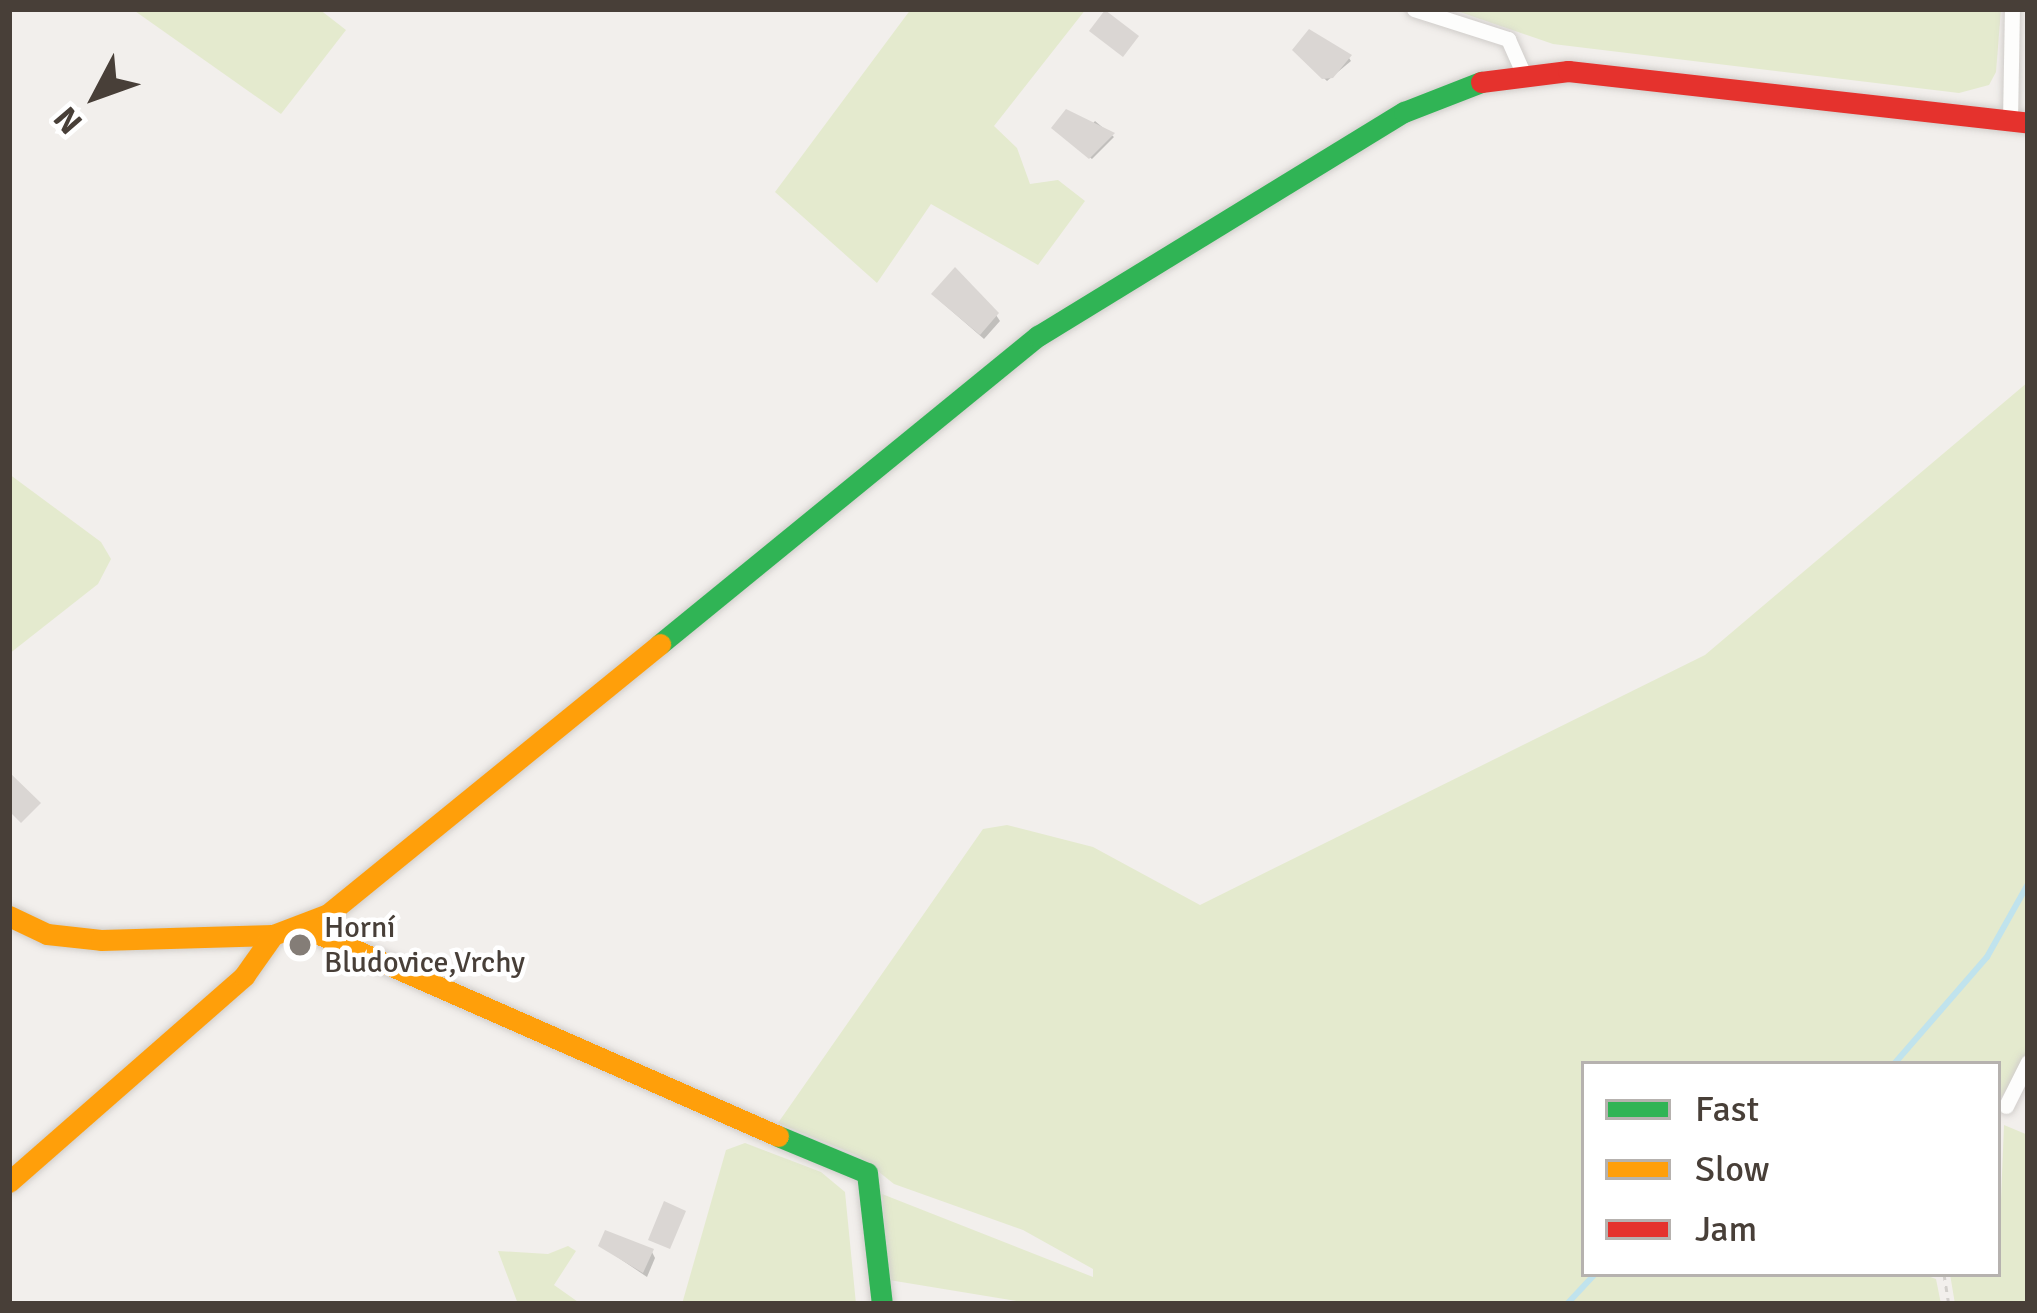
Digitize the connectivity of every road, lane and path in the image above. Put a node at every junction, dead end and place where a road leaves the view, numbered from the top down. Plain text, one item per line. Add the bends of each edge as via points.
1 (1414, 9) edge
2 (2012, 9) edge
3 (1522, 71) junction
4 (2019, 122) edge
5 (9, 916) edge
6 (303, 927) junction
7 (273, 935) junction
8 (2028, 1062) edge
9 (2006, 1106) dead end
10 (9, 1182) edge
11 (882, 1304) edge

1 - 3 street via 1508,39
2 - 4 street
3 - 4 street
3 - 6 street via 1404,112 1038,336 339,906
5 - 7 street via 89,940
6 - 7 street
6 - 11 street via 867,1173
7 - 10 street via 244,976
8 - 9 street

